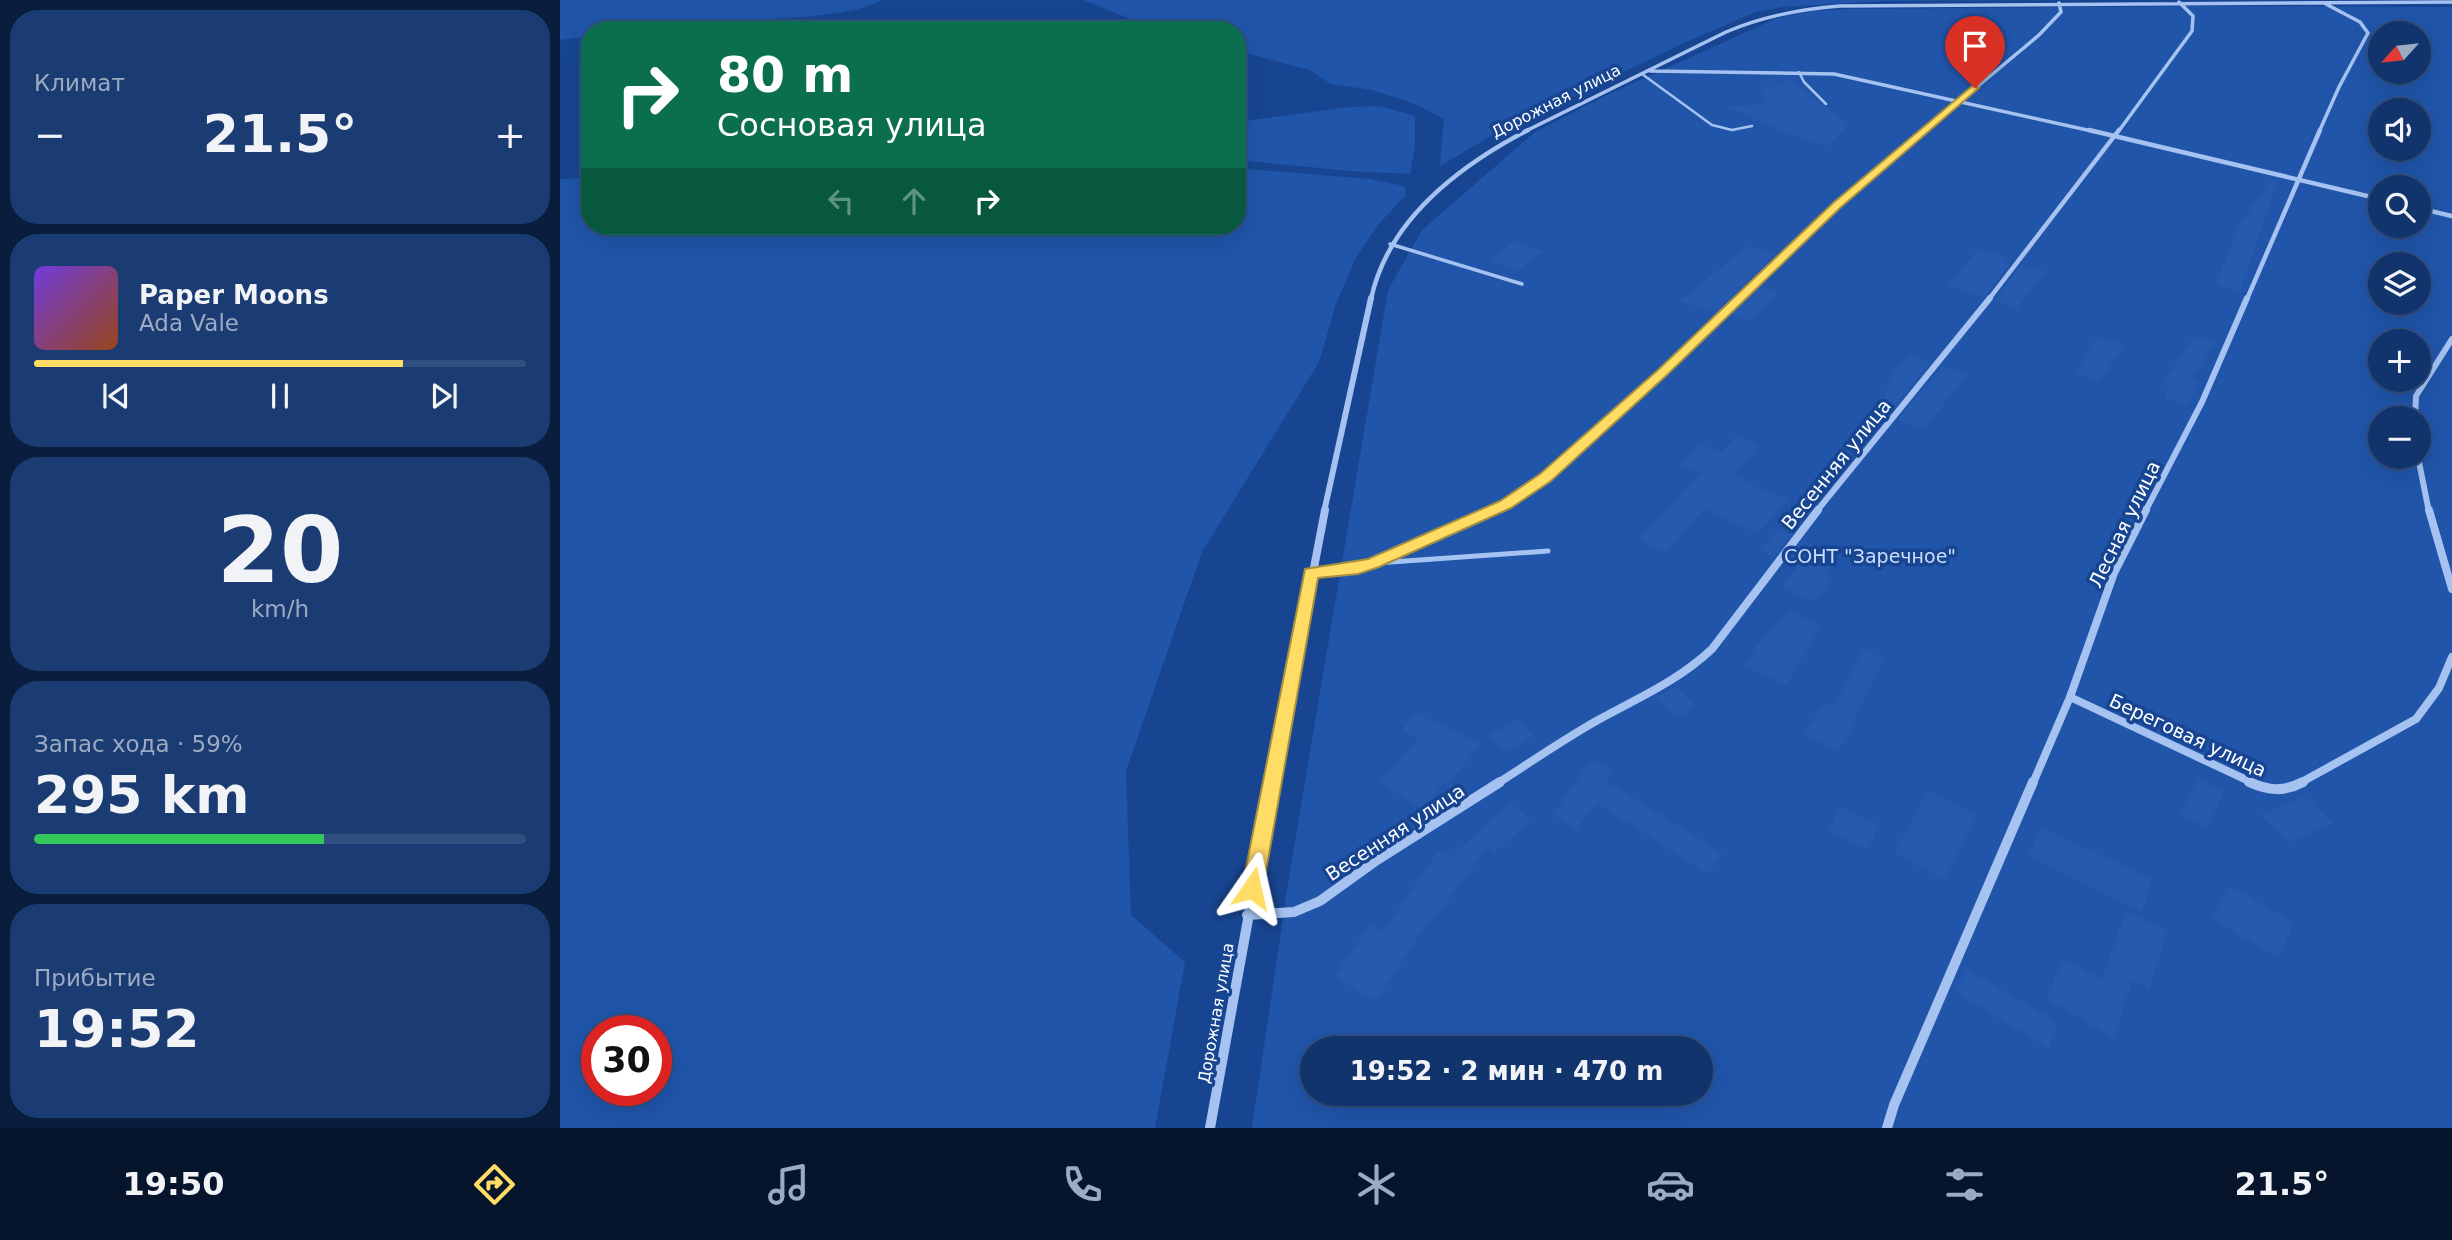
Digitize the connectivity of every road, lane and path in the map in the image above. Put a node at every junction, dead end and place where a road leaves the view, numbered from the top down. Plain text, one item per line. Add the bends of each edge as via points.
1 (2238, 1) edge
2 (2179, 2) junction
3 (2322, 2) junction
4 (2452, 2) edge
5 (2059, 3) junction
6 (1648, 71) junction
7 (1799, 72) junction
8 (1642, 74) junction
9 (1960, 100) junction
10 (1826, 104) dead end
11 (1752, 126) dead end
12 (2115, 136) junction
13 (2299, 180) junction
14 (2368, 196) edge
15 (2431, 211) edge
16 (2452, 216) edge
17 (1390, 244) junction
18 (1522, 284) dead end
19 (2452, 339) edge
20 (2415, 406) edge
21 (2420, 469) edge
22 (1548, 551) dead end
23 (1373, 563) junction
24 (1311, 573) junction
25 (2452, 589) edge
26 (2452, 657) edge
27 (2070, 697) junction
28 (1247, 915) junction
29 (1210, 1128) edge
30 (1888, 1128) edge

1 - 2 street, Дорожная улица
1 - 3 street, Дорожная улица
2 - 5 street, Дорожная улица
2 - 12 street, Весенняя улица via 2193,16 2192,31
3 - 4 street, Дорожная улица
3 - 13 street, Лесная улица via 2360,22 2368,33
5 - 6 street, Дорожная улица via 1811,8 1737,27
5 - 9 street via 2061,12 2039,35
6 - 7 street
6 - 8 street, Дорожная улица
7 - 9 street via 1834,74
7 - 10 lane
8 - 11 lane via 1712,125 1732,130
8 - 17 street, Дорожная улица via 1482,156 1426,202
9 - 12 street
9 - 23 street via 1836,205 1545,478 1505,504
12 - 13 street
12 - 28 street, Весенняя улица via 1712,649 1693,667 1596,721 1377,859 1320,901 1294,912
13 - 14 street
13 - 27 street, Лесная улица via 2213,378 2114,573
15 - 16 street
17 - 18 lane
17 - 24 street, Дорожная улица via 1377,272
19 - 20 street via 2416,396
21 - 25 street
22 - 23 lane
23 - 24 street
24 - 28 street, Дорожная улица
26 - 27 street, Береговая улица via 2439,688 2416,719 2288,790 2265,789
27 - 30 street, Лесная улица
28 - 29 street, Дорожная улица

